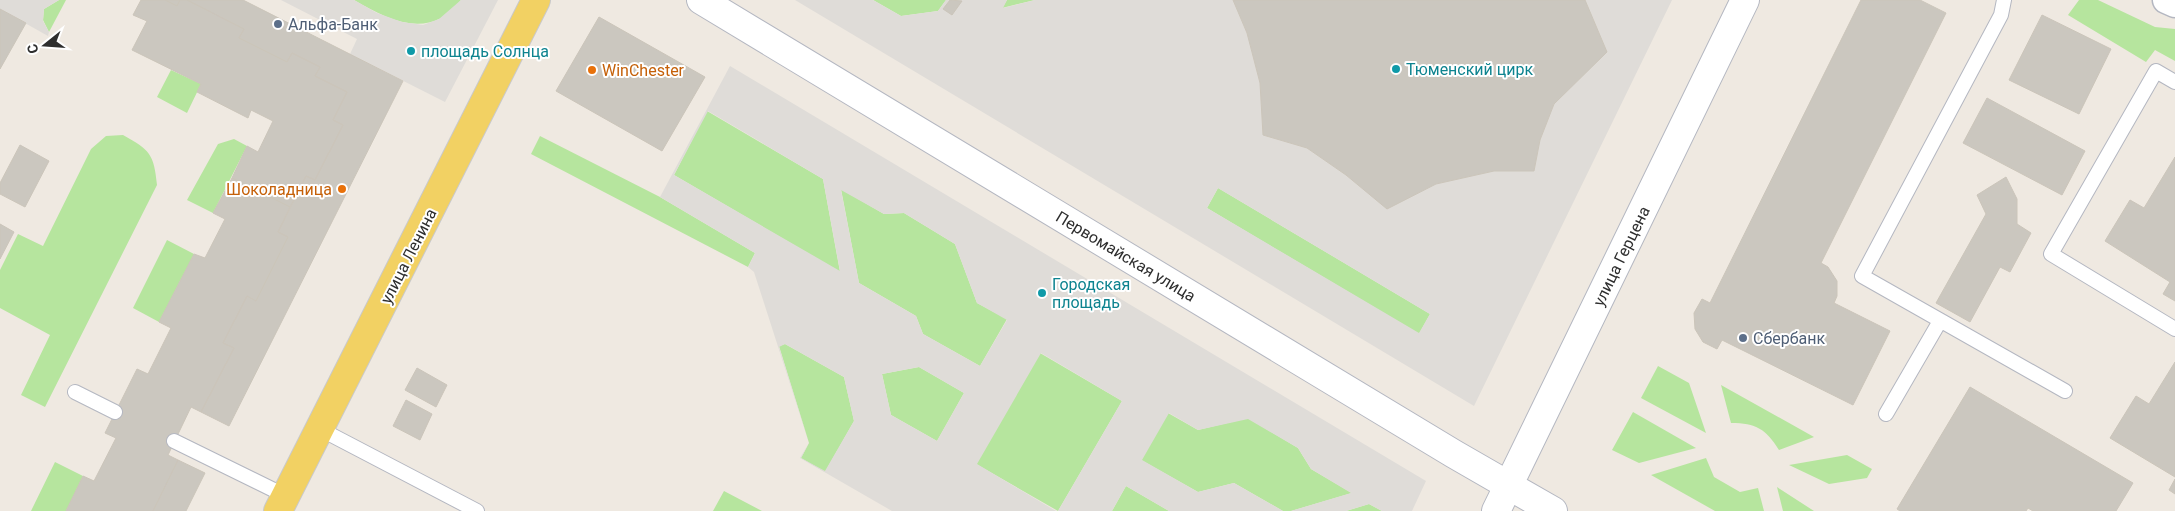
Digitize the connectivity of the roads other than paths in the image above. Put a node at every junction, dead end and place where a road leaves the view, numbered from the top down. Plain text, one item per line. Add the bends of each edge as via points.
1 (536, 0) edge
2 (701, 0) edge
3 (1745, 0) edge
4 (2004, 0) edge
5 (2166, 0) edge
6 (2175, 4) edge
7 (2175, 82) edge
8 (1940, 321) junction
9 (2175, 329) edge
10 (2065, 391) dead end
11 (75, 392) dead end
12 (115, 412) dead end
13 (1886, 414) dead end
14 (320, 429) junction
15 (174, 441) dead end
16 (1509, 485) junction
17 (282, 504) edge
18 (477, 511) edge
19 (1496, 511) edge
20 (1553, 511) edge

1 - 14 main road, улица Ленина
2 - 16 street, Первомайская улица
3 - 16 street, улица Герцена
4 - 8 lane via 2001,15 1862,276
5 - 6 street
7 - 9 lane via 2156,71 2051,254
8 - 10 lane
8 - 13 lane
11 - 12 lane
14 - 17 main road, улица Ленина
14 - 18 lane
15 - 17 lane
16 - 19 street, улица Герцена
16 - 20 street, Первомайская улица

